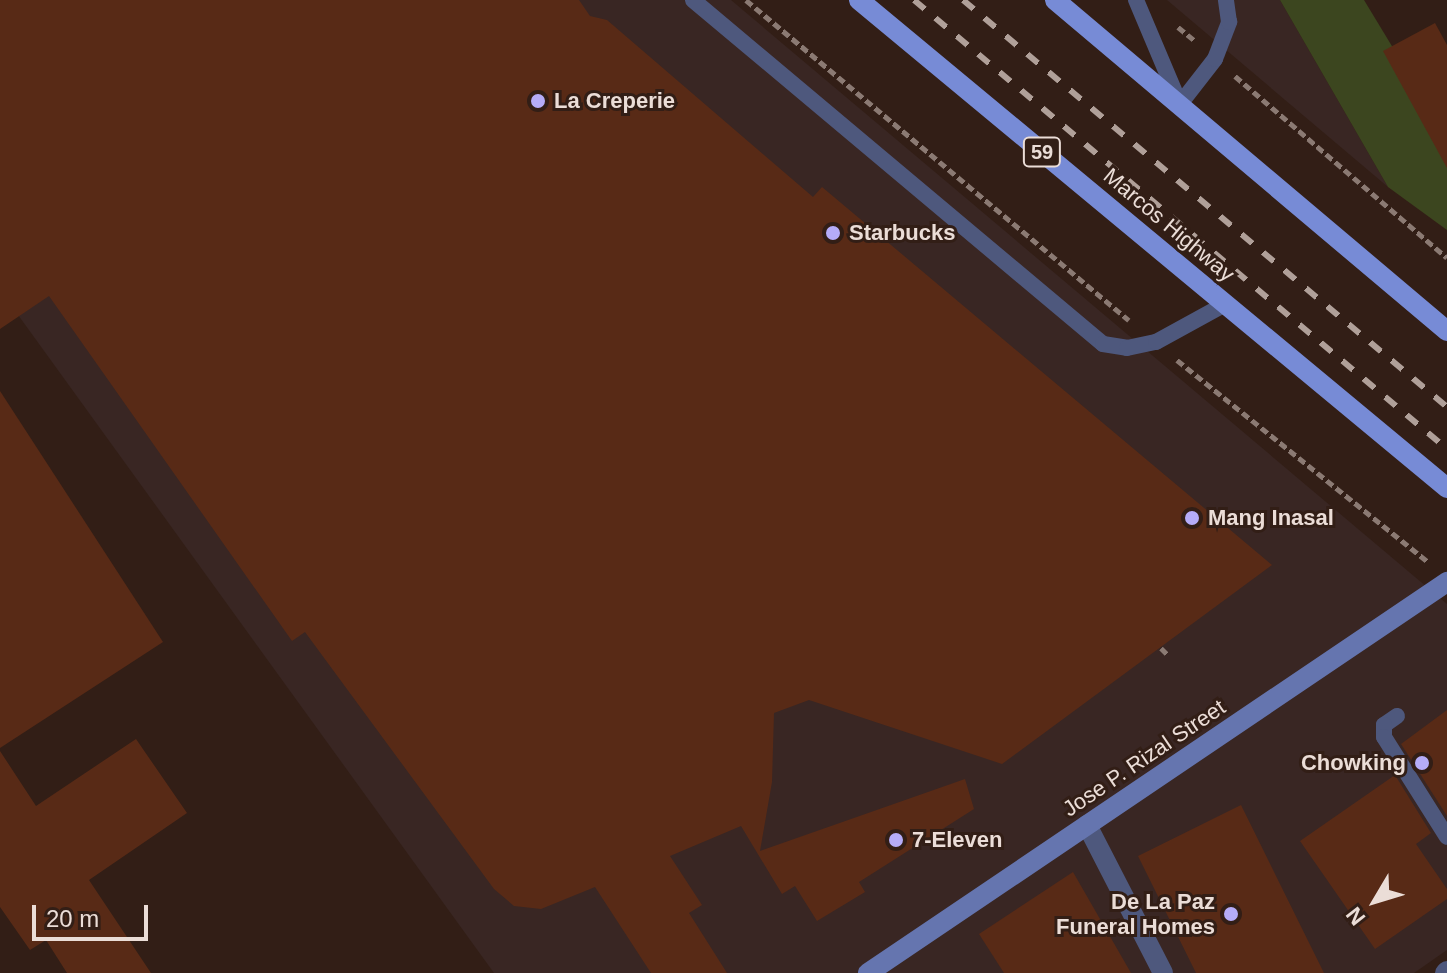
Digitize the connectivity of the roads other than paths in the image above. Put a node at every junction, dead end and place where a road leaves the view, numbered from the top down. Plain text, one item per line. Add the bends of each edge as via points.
1 (693, 0) edge
2 (859, 0) edge
3 (1055, 0) edge
4 (1136, 0) edge
5 (1226, 0) edge
6 (1180, 104) junction
7 (1225, 304) junction
8 (1447, 331) edge
9 (1447, 488) edge
10 (1441, 575) edge
11 (1397, 716) dead end
12 (1087, 825) junction
13 (1447, 837) edge
14 (868, 973) edge
15 (1163, 973) edge

1 - 7 lane via 1103,344 1127,348 1156,342
2 - 7 main road, Marcos Highway / 59
3 - 6 main road
4 - 6 lane
5 - 6 lane via 1229,22 1215,59
6 - 8 main road
7 - 9 main road, Marcos Highway / 59
10 - 12 street, Jose P. Rizal Street
11 - 13 lane via 1384,725 1384,737
12 - 14 street, Jose P. Rizal Street
12 - 15 street

